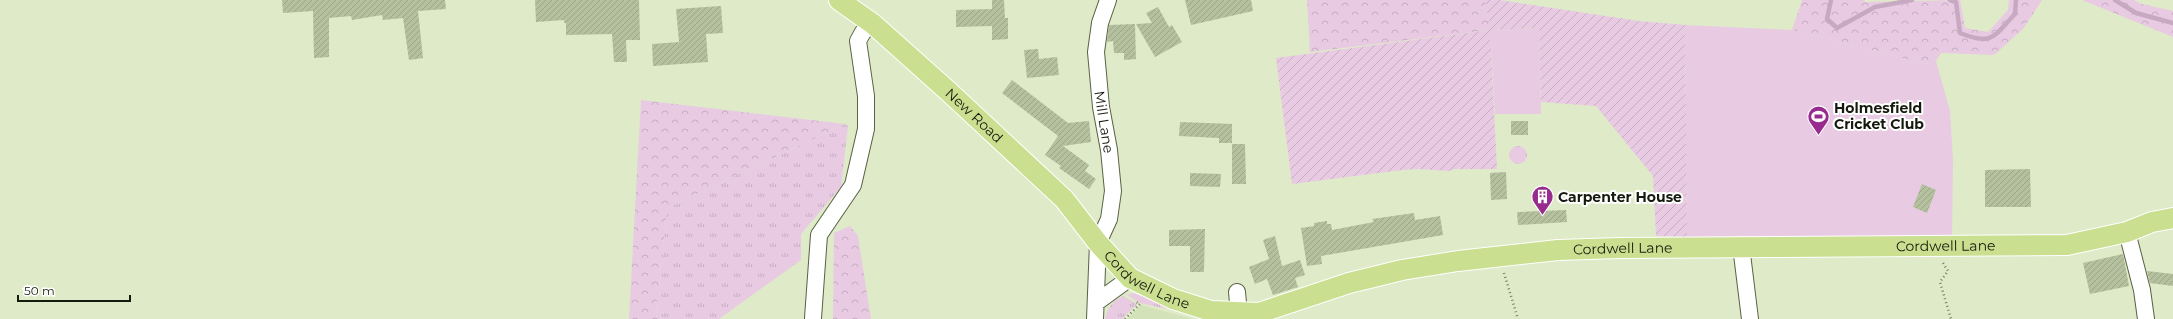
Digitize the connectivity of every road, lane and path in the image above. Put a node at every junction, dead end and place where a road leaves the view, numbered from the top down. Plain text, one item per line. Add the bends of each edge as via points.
1 (839, 0) edge
2 (1110, 2) edge
3 (873, 24) junction
4 (2173, 218) edge
5 (2126, 232) junction
6 (1098, 243) junction
7 (1741, 246) junction
8 (1499, 256) junction
9 (1948, 271) dead end
10 (1123, 283) junction
11 (1237, 292) dead end
12 (1096, 302) junction
13 (1239, 314) junction
14 (813, 318) dead end
15 (1095, 319) edge
16 (1125, 319) edge
17 (1518, 319) edge
18 (1750, 319) edge
19 (1951, 319) edge
20 (2146, 319) edge

1 - 3 main road, New Road
2 - 6 street, Mill Lane via 1100,23 1096,52 1113,191 1108,218
3 - 6 main road, New Road via 1064,199
3 - 14 street via 863,32 858,41 866,96 866,130 853,185 819,235
4 - 5 main road, Cordwell Lane via 2152,222
5 - 7 main road, Cordwell Lane via 2067,245
5 - 20 street via 2142,290
6 - 10 main road, Cordwell Lane
6 - 12 street, Mill Lane
7 - 8 main road, Cordwell Lane via 1565,250
7 - 18 street
8 - 13 main road, Cordwell Lane via 1402,270 1349,283 1259,313
8 - 17 path
9 - 19 path via 1940,282
10 - 12 street
10 - 13 main road, Cordwell Lane via 1211,311
10 - 16 path via 1140,304
11 - 13 street
12 - 15 street, Mill Lane

